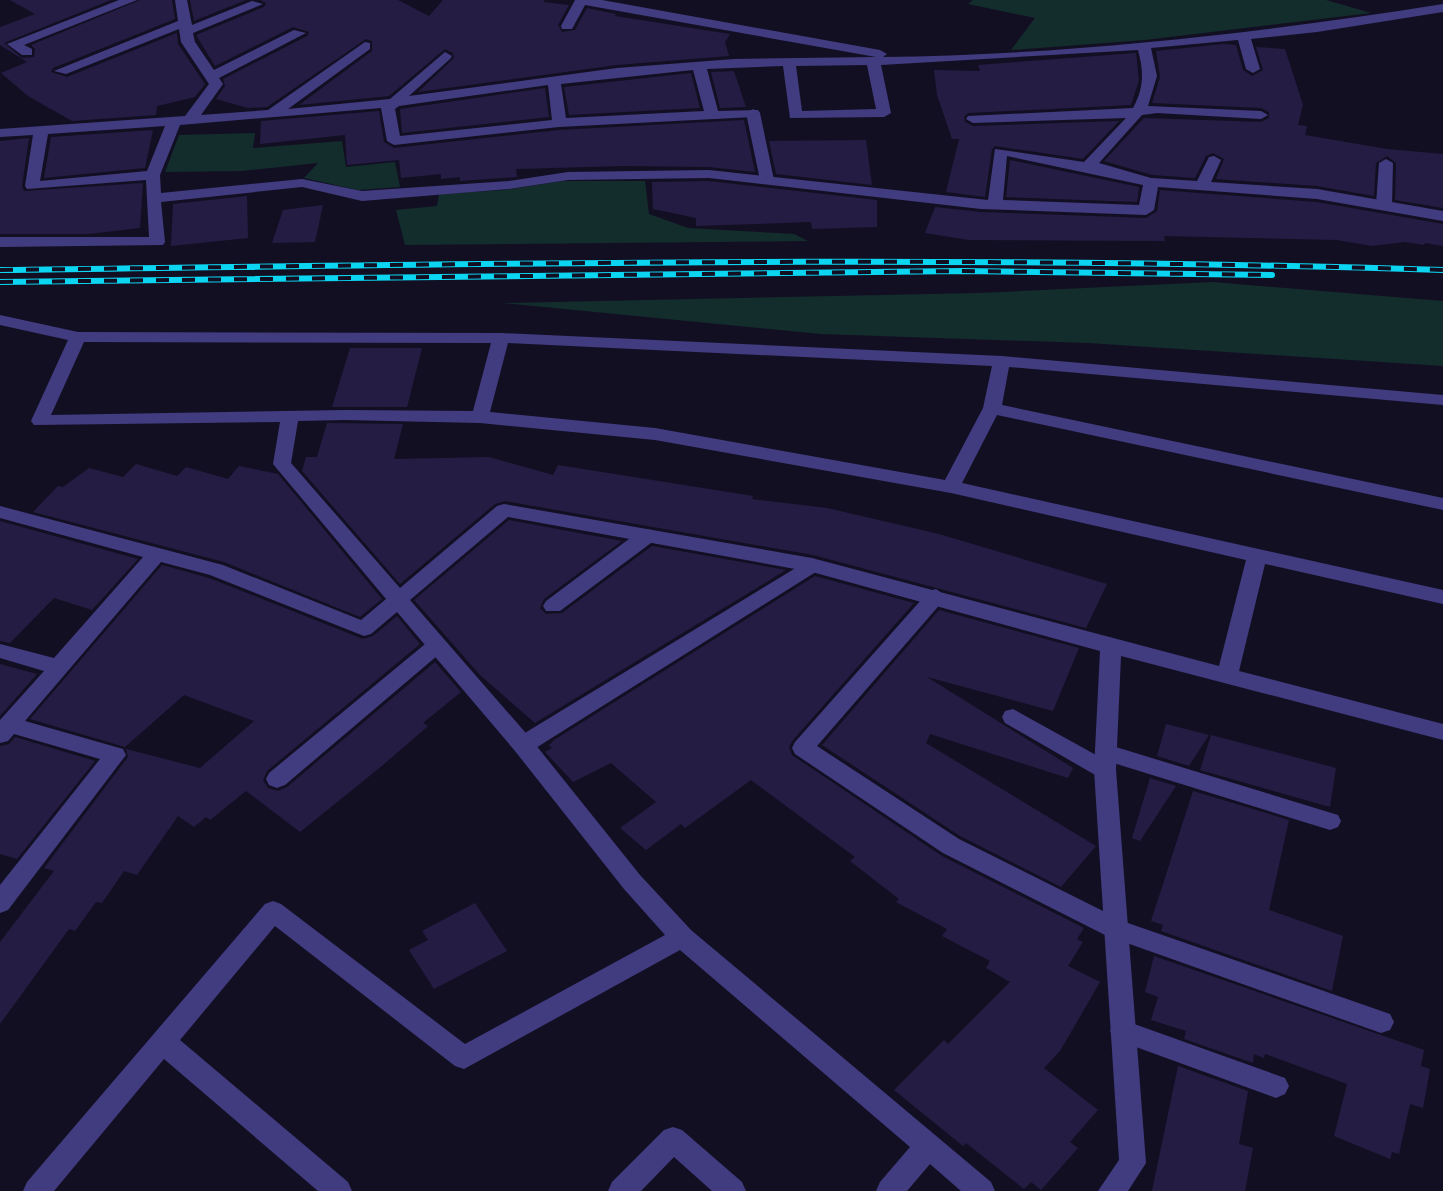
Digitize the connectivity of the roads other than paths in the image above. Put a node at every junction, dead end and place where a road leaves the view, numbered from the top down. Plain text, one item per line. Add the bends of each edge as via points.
1 (131, 0) edge
2 (181, 0) edge
3 (581, 0) edge
4 (257, 4) dead end
5 (1443, 8) edge
6 (92, 14) junction
7 (106, 22) dead end
8 (567, 26) dead end
9 (184, 27) junction
10 (299, 33) dead end
11 (1243, 35) junction
12 (1144, 45) junction
13 (365, 46) dead end
14 (27, 52) dead end
15 (445, 56) dead end
16 (873, 61) junction
17 (902, 61) junction
18 (789, 62) junction
19 (699, 66) junction
20 (1253, 69) dead end
21 (61, 71) dead end
22 (213, 76) junction
23 (554, 80) junction
24 (394, 102) junction
25 (1138, 111) junction
26 (274, 112) junction
27 (712, 115) junction
28 (1261, 115) dead end
29 (183, 118) junction
30 (973, 119) dead end
31 (559, 123) junction
32 (41, 130) junction
33 (0, 133) edge
34 (1214, 160) dead end
35 (1386, 163) dead end
36 (1093, 168) junction
37 (153, 175) junction
38 (767, 180) junction
39 (1151, 182) junction
40 (1201, 187) junction
41 (153, 198) junction
42 (995, 203) junction
43 (1384, 205) junction
44 (1443, 216) edge
45 (0, 242) edge
46 (0, 320) edge
47 (78, 337) junction
48 (501, 338) junction
49 (1002, 361) junction
50 (1443, 400) edge
51 (992, 408) junction
52 (290, 416) junction
53 (480, 417) junction
54 (951, 487) junction
55 (1443, 504) edge
56 (0, 512) edge
57 (648, 535) junction
58 (157, 554) junction
59 (1257, 556) junction
60 (812, 565) junction
61 (936, 596) junction
62 (1443, 597) edge
63 (399, 599) junction
64 (553, 606) dead end
65 (437, 645) junction
66 (1111, 646) junction
67 (0, 651) edge
68 (58, 667) junction
69 (1227, 677) junction
70 (1013, 717) dead end
71 (5, 729) edge
72 (1443, 732) edge
73 (523, 745) junction
74 (1105, 761) junction
75 (277, 779) dead end
76 (1330, 821) dead end
77 (0, 903) edge
78 (1116, 929) junction
79 (682, 937) junction
80 (1381, 1022) dead end
81 (1123, 1031) junction
82 (163, 1042) junction
83 (1276, 1086) dead end
84 (928, 1146) junction
85 (37, 1191) edge
86 (338, 1191) edge
87 (622, 1191) edge
88 (732, 1191) edge
89 (890, 1191) edge
90 (981, 1191) edge
91 (1112, 1191) edge

1 - 6 street
2 - 9 street
3 - 8 street
3 - 17 street via 863,49
4 - 9 street
5 - 11 street
6 - 7 street
6 - 14 street via 14,44
9 - 21 street
9 - 22 street via 188,42
10 - 22 street
11 - 12 street
11 - 20 street
12 - 17 street
12 - 25 street via 1151,75
13 - 26 street
15 - 24 street
16 - 17 street
16 - 18 street
16 - 18 street via 884,113 795,115
18 - 19 street
19 - 23 street
19 - 27 street
22 - 29 street via 216,84
23 - 24 street
23 - 31 street
24 - 26 street
24 - 31 street via 388,108 394,141
25 - 28 street
25 - 30 street
25 - 36 street via 1091,162
26 - 29 street
27 - 31 street
27 - 38 street via 753,113
29 - 32 street
29 - 37 street
32 - 33 street
32 - 37 street via 32,186
34 - 40 street
35 - 43 street
36 - 39 street
36 - 42 street via 1007,153
37 - 41 street
38 - 41 street via 709,174 568,176 362,196 302,183
38 - 42 street
39 - 40 street
39 - 42 street via 1146,210
40 - 43 street via 1317,194
41 - 45 street via 157,242
43 - 44 street
46 - 47 street
47 - 48 street
47 - 52 street via 40,421
48 - 49 street
48 - 53 street
49 - 50 street
49 - 51 street
51 - 54 street
51 - 55 street
52 - 53 street
52 - 63 street via 282,464
53 - 54 street via 655,434
54 - 59 street
56 - 58 street
57 - 60 street
57 - 63 street via 504,510
57 - 64 street
58 - 63 street via 216,570 364,629
58 - 68 street
59 - 62 street
59 - 69 street
60 - 61 street
60 - 73 street
61 - 66 street
61 - 78 street via 803,748 951,846
63 - 65 street
65 - 73 street
65 - 75 street
66 - 69 street
66 - 74 street
67 - 68 street
68 - 71 street
69 - 72 street
70 - 74 street
71 - 77 street via 115,755
73 - 79 street
74 - 76 street
74 - 78 street
78 - 80 street
78 - 81 street
79 - 82 street via 464,1058 273,911
79 - 84 street
81 - 83 street
81 - 91 street via 1133,1163
82 - 85 street
82 - 86 street
84 - 89 street
84 - 90 street
87 - 88 street via 673,1139

